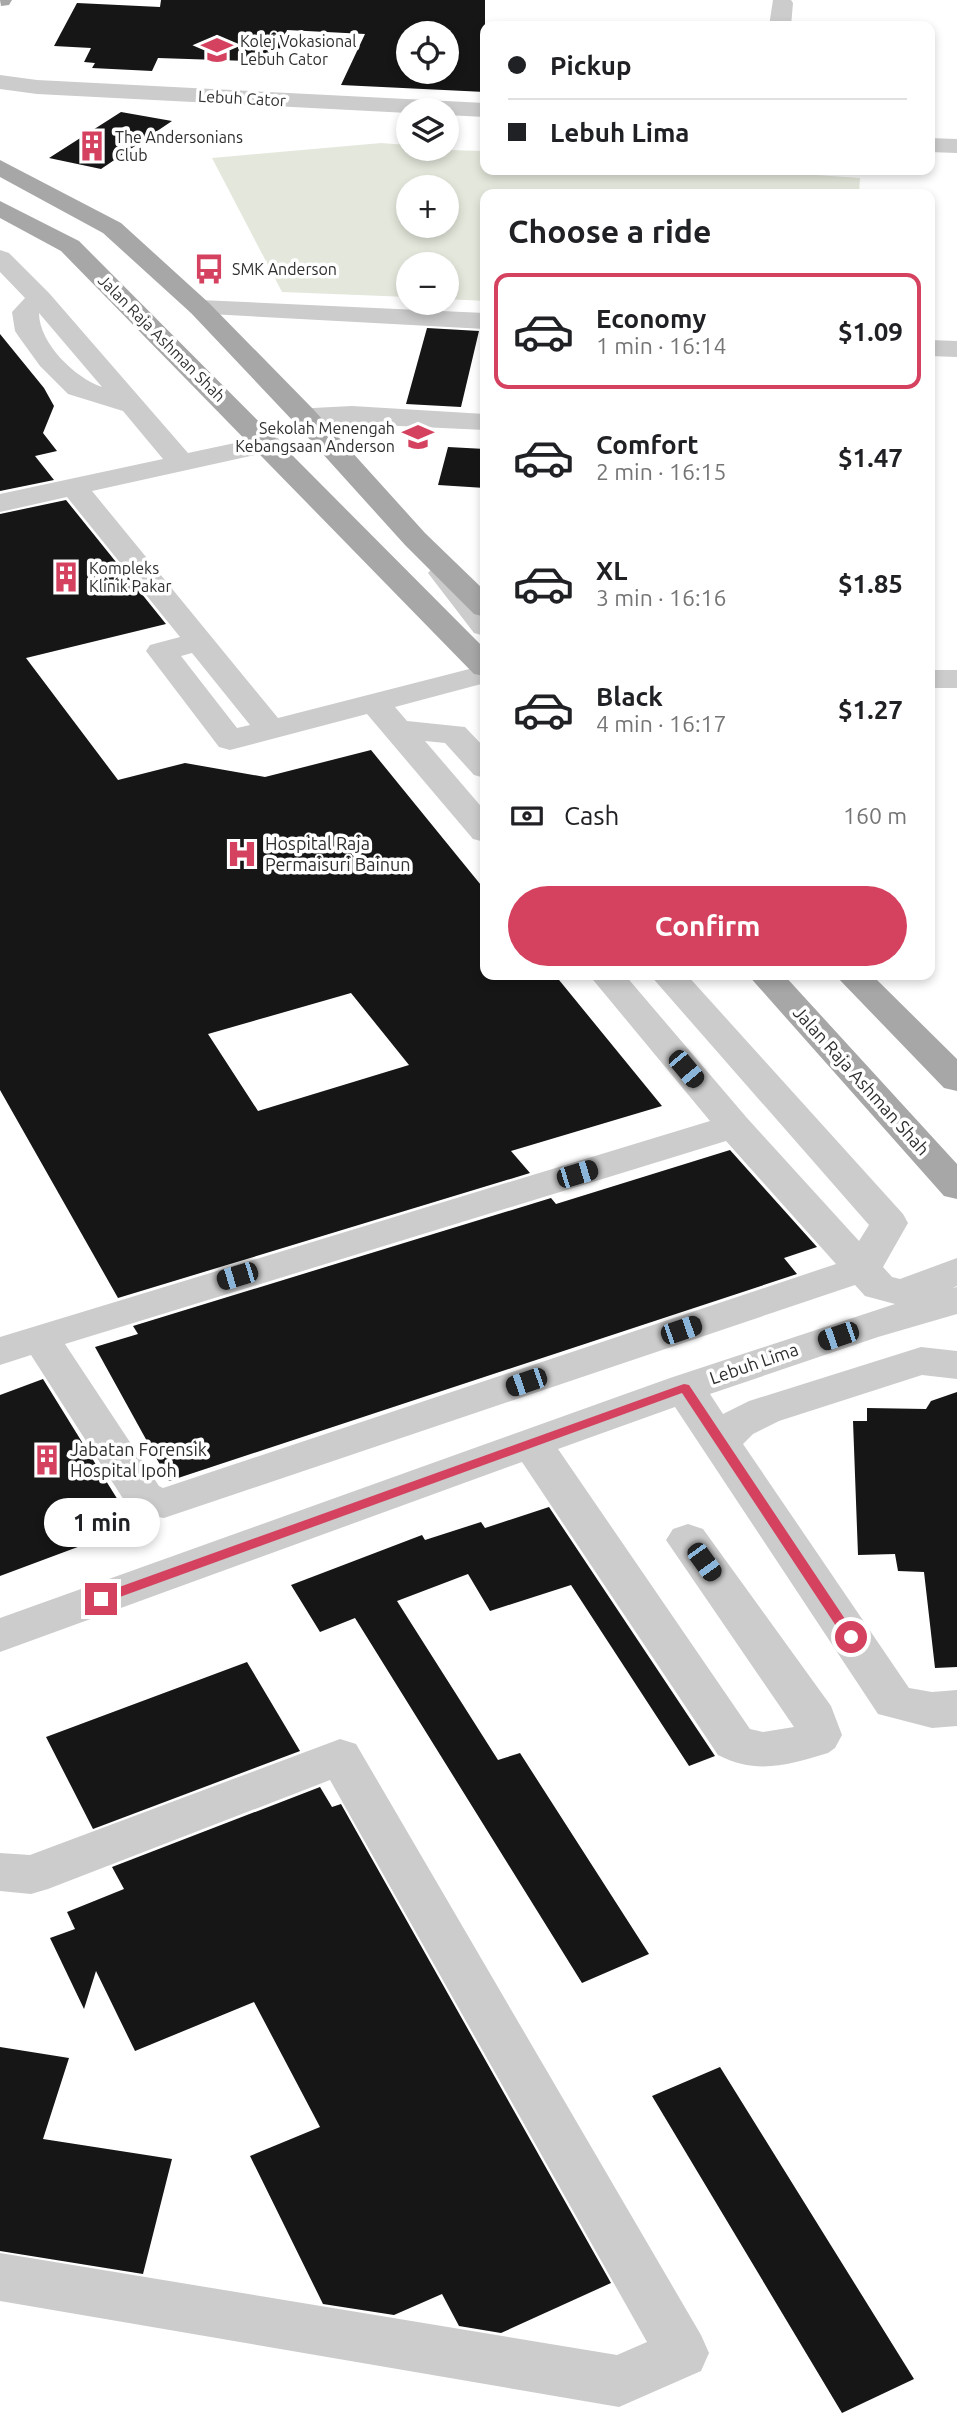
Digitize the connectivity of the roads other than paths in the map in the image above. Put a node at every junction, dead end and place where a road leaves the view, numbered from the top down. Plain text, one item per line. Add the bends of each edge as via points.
1 (782, 3) dead end
2 (780, 21) edge
3 (0, 82) edge
4 (37, 85) junction
5 (125, 90) junction
6 (0, 95) edge
7 (480, 110) edge
8 (396, 118) edge
9 (459, 122) edge
10 (480, 123) edge
11 (935, 133) edge
12 (957, 135) edge
13 (935, 145) edge
14 (957, 146) edge
15 (0, 167) edge
16 (0, 208) edge
17 (0, 258) edge
18 (200, 308) junction
19 (480, 321) edge
20 (935, 348) edge
21 (957, 349) edge
22 (303, 415) junction
23 (480, 422) edge
24 (268, 444) junction
25 (181, 463) junction
26 (74, 486) junction
27 (0, 503) edge
28 (415, 539) junction
29 (480, 603) edge
30 (480, 621) edge
31 (200, 642) junction
32 (480, 662) edge
33 (480, 675) edge
34 (935, 679) edge
35 (957, 680) edge
36 (374, 702) junction
37 (270, 729) junction
38 (398, 730) junction
39 (480, 763) edge
40 (480, 826) edge
41 (610, 980) edge
42 (672, 980) edge
43 (770, 980) edge
44 (857, 980) edge
45 (957, 1080) edge
46 (734, 1126) junction
47 (957, 1187) edge
48 (957, 1271) edge
49 (870, 1278) junction
50 (957, 1300) edge
51 (864, 1327) junction
52 (40, 1338) junction
53 (0, 1351) edge
54 (957, 1365) edge
55 (684, 1388) junction
56 (720, 1441) junction
57 (532, 1444) junction
58 (688, 1539) dead end
59 (0, 1635) edge
60 (957, 1708) edge
61 (0, 1872) edge
62 (0, 2277) edge

1 - 2 street
3 - 4 street, Lebuh Cator
4 - 5 street, Lebuh Cator
4 - 6 street
5 - 7 street, Lebuh Cator
5 - 8 street, Lebuh Cator
9 - 10 street
11 - 12 street
13 - 14 street
15 - 18 main road via 112,228
16 - 24 main road, Jalan Raja Ashman Shah via 70,246
17 - 25 street via 40,298 25,312 28,331 49,360 78,388 132,406
18 - 19 street
18 - 22 main road
20 - 21 street
22 - 23 street
22 - 28 main road
24 - 25 street
24 - 32 main road, Jalan Raja Ashman Shah
25 - 26 street
26 - 27 street
26 - 31 street
28 - 29 main road
28 - 30 street
31 - 37 street
31 - 37 street via 161,650 230,740
33 - 36 street
34 - 35 street
36 - 37 street
36 - 38 street
38 - 39 street via 454,734
38 - 40 street
41 - 46 street
42 - 49 street via 889,1223
43 - 47 main road, Jalan Raja Ashman Shah
44 - 45 main road
46 - 49 street
46 - 52 street
48 - 49 street via 903,1293
49 - 51 street
49 - 52 street via 164,1503 144,1497
50 - 51 street, Lebuh Lima
51 - 55 street, Lebuh Lima
52 - 53 street
54 - 56 street via 921,1361 764,1411 738,1424
55 - 56 street
55 - 57 street, Lebuh Lima
56 - 60 street via 894,1702 932,1710
57 - 58 street via 734,1742 758,1753 812,1740 819,1735 815,1718
57 - 59 street, Lebuh Lima
61 - 62 street via 31,1875 340,1757 682,2353 619,2381

